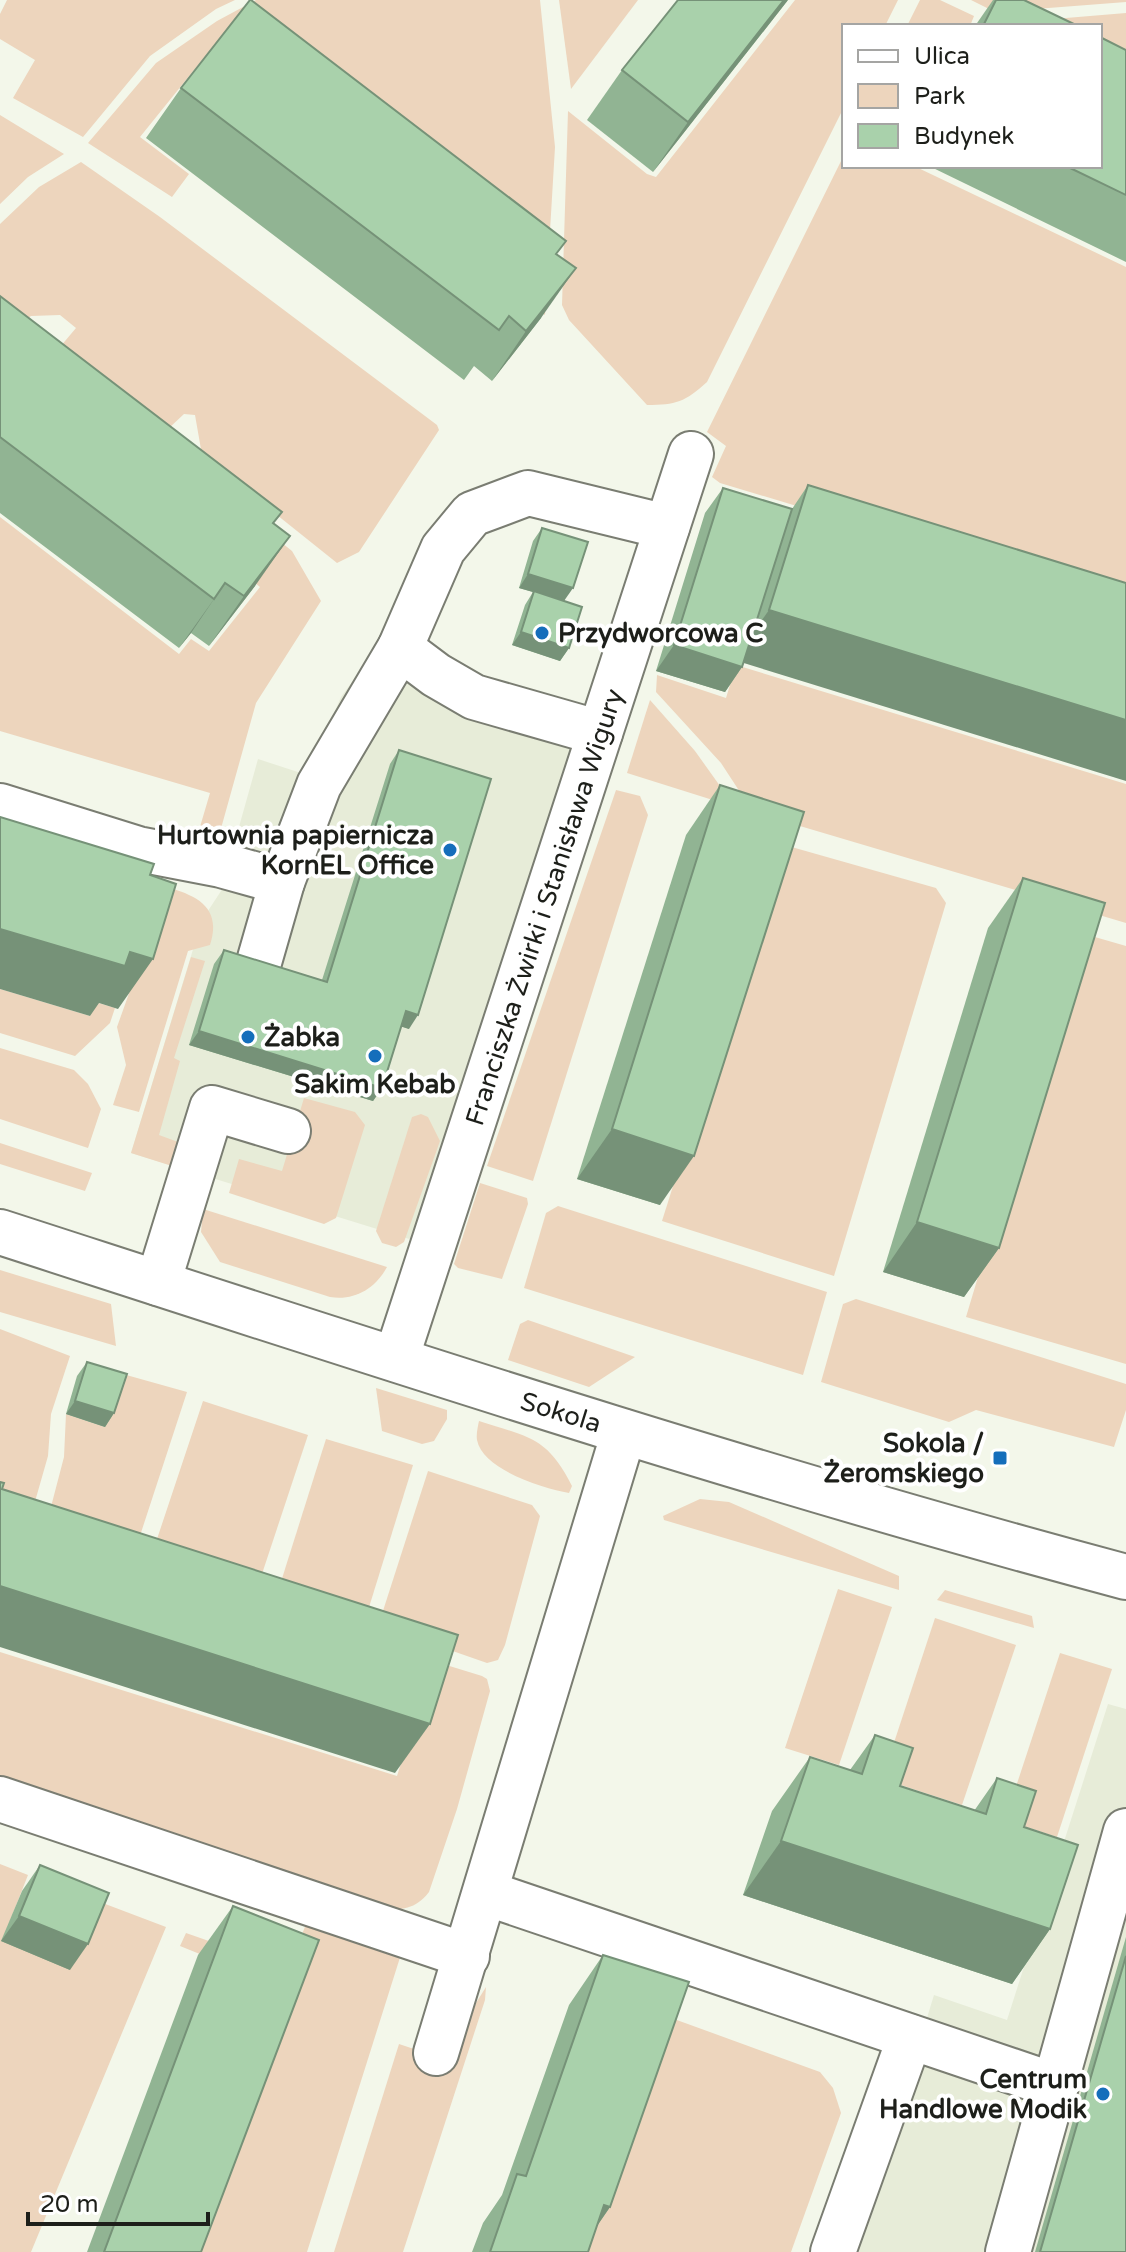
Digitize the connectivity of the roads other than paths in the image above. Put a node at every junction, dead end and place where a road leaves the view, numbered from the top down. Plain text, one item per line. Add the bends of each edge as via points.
1 (691, 454) dead end
2 (667, 527) junction
3 (400, 648) junction
4 (600, 733) junction
5 (0, 806) edge
6 (282, 882) junction
7 (257, 969) edge
8 (288, 1131) dead end
9 (0, 1232) edge
10 (158, 1283) junction
11 (396, 1359) junction
12 (624, 1432) junction
13 (1126, 1577) edge
14 (0, 1799) edge
15 (1126, 1831) edge
16 (486, 1893) junction
17 (467, 1956) junction
18 (910, 2037) junction
19 (436, 2053) dead end
20 (1056, 2086) junction
21 (833, 2252) edge
22 (1008, 2252) edge

1 - 2 street, Franciszka Żwirki i Stanisława Wigury
2 - 3 street via 528,493 472,514 443,549
2 - 4 street, Franciszka Żwirki i Stanisława Wigury
3 - 4 street via 474,697
3 - 6 street via 319,785
4 - 11 street, Franciszka Żwirki i Stanisława Wigury
5 - 6 street via 138,849
6 - 7 street
8 - 10 street via 212,1108
9 - 10 street, Sokola
10 - 11 street, Sokola
11 - 12 street, Sokola
12 - 13 street, Sokola
12 - 16 street
14 - 17 street
15 - 20 street
16 - 17 street
16 - 18 street
17 - 19 street
18 - 20 street
18 - 21 street
20 - 22 street

